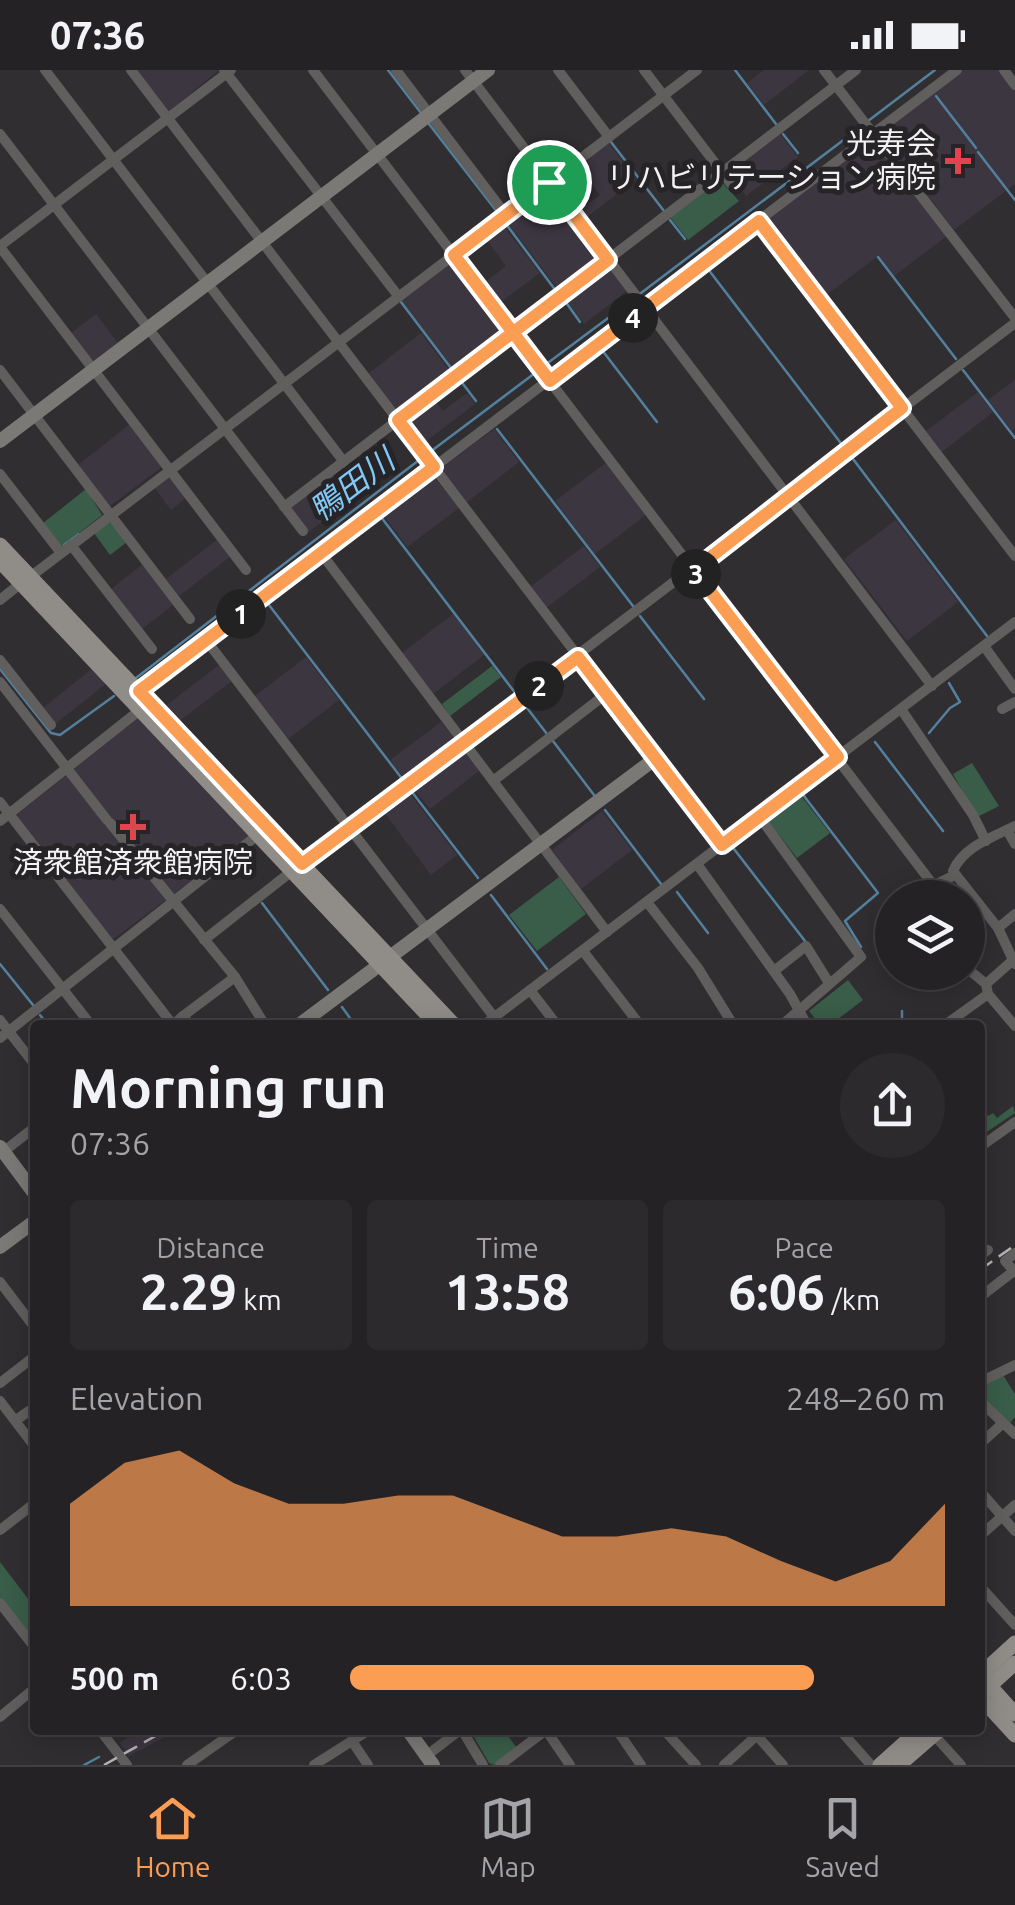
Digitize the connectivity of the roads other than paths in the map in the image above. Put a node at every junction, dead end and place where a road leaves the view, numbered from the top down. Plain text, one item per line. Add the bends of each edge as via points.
1 (46, 70) edge
2 (131, 70) edge
3 (312, 70) edge
4 (396, 70) edge
5 (488, 70) edge
6 (558, 70) edge
7 (644, 70) edge
8 (697, 70) edge
9 (824, 70) edge
10 (856, 70) edge
11 (957, 70) edge
12 (1004, 70) edge
13 (227, 71) edge
14 (470, 75) edge
15 (1015, 85) edge
16 (836, 86) junction
17 (663, 96) junction
18 (430, 114) junction
19 (168, 118) junction
20 (872, 131) junction
21 (0, 134) edge
22 (608, 137) junction
23 (377, 154) junction
24 (114, 159) junction
25 (722, 173) junction
26 (549, 182) junction
27 (731, 184) dead end
28 (322, 197) junction
29 (54, 205) junction
30 (506, 216) junction
31 (759, 221) junction
32 (262, 242) junction
33 (0, 246) edge
34 (454, 255) junction
35 (608, 260) junction
36 (208, 283) junction
37 (399, 297) junction
38 (644, 306) junction
39 (1015, 320) edge
40 (148, 328) junction
41 (513, 333) junction
42 (339, 342) junction
43 (0, 370) edge
44 (94, 370) junction
45 (548, 379) junction
46 (284, 384) junction
47 (902, 408) junction
48 (34, 415) junction
49 (398, 420) junction
50 (225, 429) junction
51 (0, 441) edge
52 (344, 462) junction
53 (432, 465) junction
54 (170, 470) junction
55 (0, 474) edge
56 (788, 496) junction
57 (284, 508) junction
58 (111, 515) junction
59 (302, 532) dead end
60 (0, 544) edge
61 (71, 545) junction
62 (321, 553) junction
63 (60, 554) junction
64 (1015, 556) edge
65 (0, 561) edge
66 (246, 570) dead end
67 (694, 570) junction
68 (26, 580) junction
69 (0, 600) edge
70 (190, 619) dead end
71 (1015, 622) edge
72 (206, 640) junction
73 (984, 646) junction
74 (152, 649) dead end
75 (578, 657) junction
76 (0, 660) edge
77 (0, 682) edge
78 (932, 686) junction
79 (1015, 689) edge
80 (134, 692) junction
81 (606, 694) junction
82 (1015, 702) edge
83 (901, 709) junction
84 (1002, 709) dead end
85 (140, 710) junction
86 (51, 725) dead end
87 (464, 743) junction
88 (838, 757) junction
89 (656, 758) junction
90 (67, 768) junction
91 (493, 781) junction
92 (0, 802) edge
93 (759, 816) junction
94 (4, 817) edge
95 (350, 828) junction
96 (1011, 828) edge
97 (259, 834) junction
98 (986, 841) junction
99 (541, 844) junction
100 (1015, 844) edge
101 (722, 845) junction
102 (697, 864) junction
103 (297, 868) junction
104 (956, 875) junction
105 (930, 880) edge
106 (946, 880) edge
107 (647, 902) junction
108 (172, 903) junction
109 (0, 909) edge
110 (1015, 914) edge
111 (998, 928) junction
112 (427, 930) junction
113 (607, 932) junction
114 (204, 940) junction
115 (113, 948) junction
116 (583, 951) junction
117 (385, 961) junction
118 (1014, 962) edge
119 (774, 970) junction
120 (236, 977) junction
121 (829, 983) junction
122 (62, 988) junction
123 (987, 989) junction
124 (530, 990) junction
125 (800, 1010) junction
126 (0, 1020) edge
127 (87, 1020) edge
128 (168, 1020) edge
129 (188, 1020) edge
130 (263, 1020) edge
131 (306, 1020) edge
132 (433, 1020) edge
133 (449, 1020) edge
134 (488, 1020) edge
135 (490, 1020) edge
136 (552, 1020) edge
137 (636, 1020) edge
138 (730, 1020) edge
139 (788, 1020) edge
140 (805, 1020) edge
141 (951, 1020) edge
142 (1015, 1026) edge
143 (4, 1034) edge
144 (30, 1059) edge
145 (1015, 1122) edge
146 (30, 1130) edge
147 (985, 1143) edge
148 (2, 1149) edge
149 (30, 1187) edge
150 (30, 1225) edge
151 (0, 1247) edge
152 (1015, 1254) edge
153 (1014, 1271) edge
154 (0, 1282) edge
155 (985, 1293) edge
156 (30, 1321) edge
157 (30, 1360) edge
158 (1015, 1365) edge
159 (985, 1380) edge
160 (0, 1383) edge
161 (0, 1400) edge
162 (985, 1406) edge
163 (30, 1410) edge
164 (16, 1420) junction
165 (1002, 1424) junction
166 (1015, 1434) edge
167 (985, 1439) edge
168 (30, 1440) edge
169 (985, 1497) edge
170 (1015, 1505) edge
171 (30, 1506) edge
172 (1002, 1516) junction
173 (2, 1525) edge
174 (1015, 1530) edge
175 (985, 1531) edge
176 (985, 1592) edge
177 (0, 1604) edge
178 (1015, 1626) edge
179 (30, 1642) edge
180 (1015, 1644) edge
181 (1015, 1662) edge
182 (985, 1680) edge
183 (985, 1682) edge
184 (985, 1687) edge
185 (985, 1689) edge
186 (30, 1692) edge
187 (1015, 1714) edge
188 (0, 1717) edge
189 (104, 1735) edge
190 (230, 1735) edge
191 (345, 1735) edge
192 (362, 1735) edge
193 (412, 1735) edge
194 (456, 1735) edge
195 (464, 1735) edge
196 (539, 1735) edge
197 (549, 1735) edge
198 (620, 1735) edge
199 (669, 1735) edge
200 (755, 1735) edge
201 (760, 1735) edge
202 (844, 1735) edge
203 (926, 1735) edge
204 (928, 1735) edge
205 (934, 1735) edge
206 (1015, 1735) edge
207 (351, 1742) junction
208 (430, 1760) edge
209 (124, 1764) edge
210 (188, 1765) edge
211 (314, 1765) edge
212 (368, 1765) edge
213 (483, 1765) edge
214 (500, 1765) edge
215 (570, 1765) edge
216 (641, 1765) edge
217 (696, 1765) edge
218 (724, 1765) edge
219 (784, 1765) edge
220 (871, 1765) edge
221 (880, 1765) edge
222 (899, 1765) edge
223 (960, 1765) edge

1 - 24 street
2 - 19 street
3 - 23 street
4 - 18 street
5 - 14 street
6 - 22 street
7 - 17 street
8 - 17 street
9 - 16 street
10 - 16 street
11 - 20 street
12 - 15 street
13 - 19 street
13 - 28 street
14 - 18 street
14 - 26 street
16 - 20 street
16 - 25 street
17 - 22 street
17 - 25 street
18 - 23 street
18 - 30 street
19 - 24 street
19 - 32 street
20 - 31 street
20 - 39 street
21 - 29 street
22 - 26 street
23 - 28 street
23 - 34 street
24 - 29 street
24 - 36 street
25 - 27 street
25 - 35 street
26 - 30 street
26 - 35 street
28 - 32 street
28 - 37 street
29 - 33 street
29 - 40 street
30 - 34 street
31 - 38 street
31 - 47 street
32 - 36 street
32 - 42 street
33 - 44 street
34 - 37 street
34 - 41 street
35 - 38 street
35 - 41 street
36 - 40 street
36 - 46 street
37 - 42 street
38 - 45 street
38 - 56 street
39 - 47 street
40 - 44 street
40 - 50 street
41 - 45 street
41 - 49 street
42 - 46 street
42 - 49 street
43 - 48 street
44 - 48 street
44 - 54 street
45 - 53 street
45 - 67 street
46 - 50 street
46 - 52 street
47 - 56 street
47 - 64 street
48 - 51 street
48 - 58 street
49 - 52 street
49 - 53 street
50 - 54 street
50 - 57 street
52 - 57 street
53 - 62 street
53 - 75 street
54 - 58 street
54 - 66 street
55 - 63 street
56 - 67 street
56 - 78 street
57 - 59 street
58 - 61 street
58 - 70 street
60 - 68 main road
61 - 63 street
61 - 74 street
62 - 72 street
62 - 87 street
63 - 68 street
65 - 68 main road
67 - 75 street
67 - 88 street
68 - 69 street
68 - 80 main road
71 - 73 street
72 - 80 street
72 - 95 street
73 - 78 street
73 - 79 street
75 - 81 street
75 - 87 street
76 - 86 street
77 - 90 street
78 - 83 street
80 - 85 main road
80 - 103 main road
81 - 89 street
81 - 91 street
82 - 84 street
83 - 88 street
83 - 98 street
85 - 90 street
85 - 97 main road
87 - 91 street
87 - 95 street
88 - 93 street
88 - 105 street
89 - 99 street
89 - 101 street
90 - 94 street
90 - 108 street
91 - 99 street
92 - 94 street
93 - 101 street
93 - 121 street via 861,957
94 - 115 street
95 - 103 street
95 - 112 street
96 - 98 street
96 - 100 street
97 - 103 main road
97 - 108 street
98 - 104 street via 958,860
99 - 112 street
99 - 113 street
101 - 102 street
102 - 107 street
102 - 119 street
103 - 114 street
103 - 117 main road
104 - 106 street
104 - 111 street
107 - 113 street
107 - 138 street
108 - 114 street
108 - 115 street
109 - 122 street
110 - 111 street
111 - 118 street
112 - 117 street
112 - 134 street
113 - 116 street
114 - 120 street
115 - 122 street
115 - 128 street
116 - 124 street
116 - 137 street
117 - 131 street
117 - 132 main road
117 - 133 main road
118 - 123 street
119 - 121 street via 806,946
119 - 125 street
120 - 129 street
120 - 130 street
121 - 125 street
122 - 127 street
122 - 143 street
123 - 141 street
123 - 142 street
124 - 135 street
124 - 136 street
125 - 139 street
125 - 140 street
126 - 143 street
143 - 144 street
145 - 147 street
146 - 148 street
148 - 149 street
150 - 151 street
152 - 153 street via 1005,1261
153 - 155 street
154 - 156 street
157 - 160 street
158 - 159 street
161 - 164 street
162 - 165 street
163 - 164 street
164 - 168 street
165 - 166 street
165 - 167 street
169 - 172 street
170 - 172 street
171 - 173 street
172 - 174 street
172 - 175 street
176 - 178 street
177 - 179 street
180 - 182 main road
181 - 183 main road
184 - 187 main road
185 - 206 main road
186 - 188 street
189 - 209 street
190 - 210 street
191 - 207 street
192 - 207 street
193 - 208 street
194 - 208 street
195 - 213 street
196 - 214 street
197 - 215 street
198 - 216 street
199 - 217 street
200 - 218 street
201 - 219 street
202 - 220 street
203 - 221 main road
204 - 222 main road
205 - 223 street
207 - 211 street
207 - 212 street

